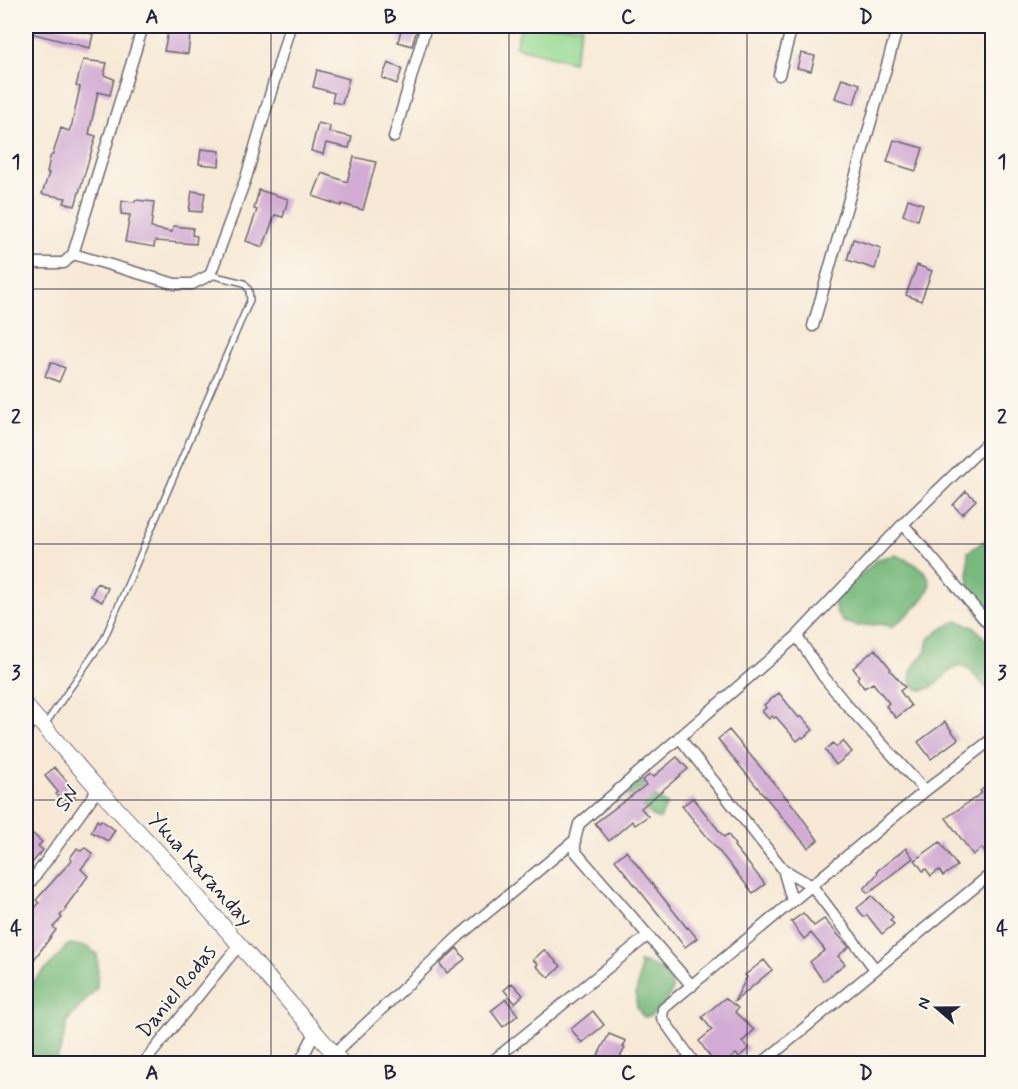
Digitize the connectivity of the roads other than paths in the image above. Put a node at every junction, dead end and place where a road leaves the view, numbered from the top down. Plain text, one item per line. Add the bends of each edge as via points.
1 (143, 26) edge
2 (290, 26) edge
3 (426, 26) edge
4 (792, 26) edge
5 (898, 26) edge
6 (778, 75) dead end
7 (394, 137) dead end
8 (73, 254) junction
9 (26, 263) edge
10 (210, 275) junction
11 (813, 326) dead end
12 (993, 438) edge
13 (903, 524) junction
14 (993, 628) edge
15 (797, 636) junction
16 (32, 720) edge
17 (679, 737) junction
18 (993, 739) edge
19 (98, 789) junction
20 (925, 790) junction
21 (575, 840) junction
22 (783, 869) junction
23 (993, 873) edge
24 (812, 886) junction
25 (26, 888) edge
26 (792, 901) junction
27 (647, 936) junction
28 (240, 944) junction
29 (875, 969) junction
30 (692, 987) junction
31 (315, 1033) junction
32 (338, 1059) edge
33 (143, 1064) edge
34 (299, 1064) edge
35 (489, 1064) edge
36 (695, 1064) edge
37 (761, 1064) edge

1 - 8 street
2 - 10 street via 246,178
3 - 7 street
4 - 6 street
5 - 11 street
8 - 9 street via 64,263
8 - 10 street via 175,284 192,284
10 - 16 lane via 244,283 250,300 104,639
12 - 13 street
13 - 14 street
13 - 15 street
15 - 17 street
15 - 20 street via 845,703
16 - 19 street, Ykua Karanday
17 - 21 street via 579,824
17 - 22 street
18 - 20 street
19 - 25 street, SN
19 - 28 street, Ykua Karanday
20 - 24 street
21 - 27 street via 575,851
21 - 32 street via 459,936
22 - 24 street
22 - 26 street
23 - 29 street
24 - 26 street
24 - 29 street
26 - 30 street
27 - 30 street
27 - 35 street
28 - 31 street, Ykua Karanday
28 - 33 street, Daniel Rodas
29 - 37 street
30 - 36 street via 663,1009 662,1018
31 - 32 street, Ykua Karanday
31 - 34 street

